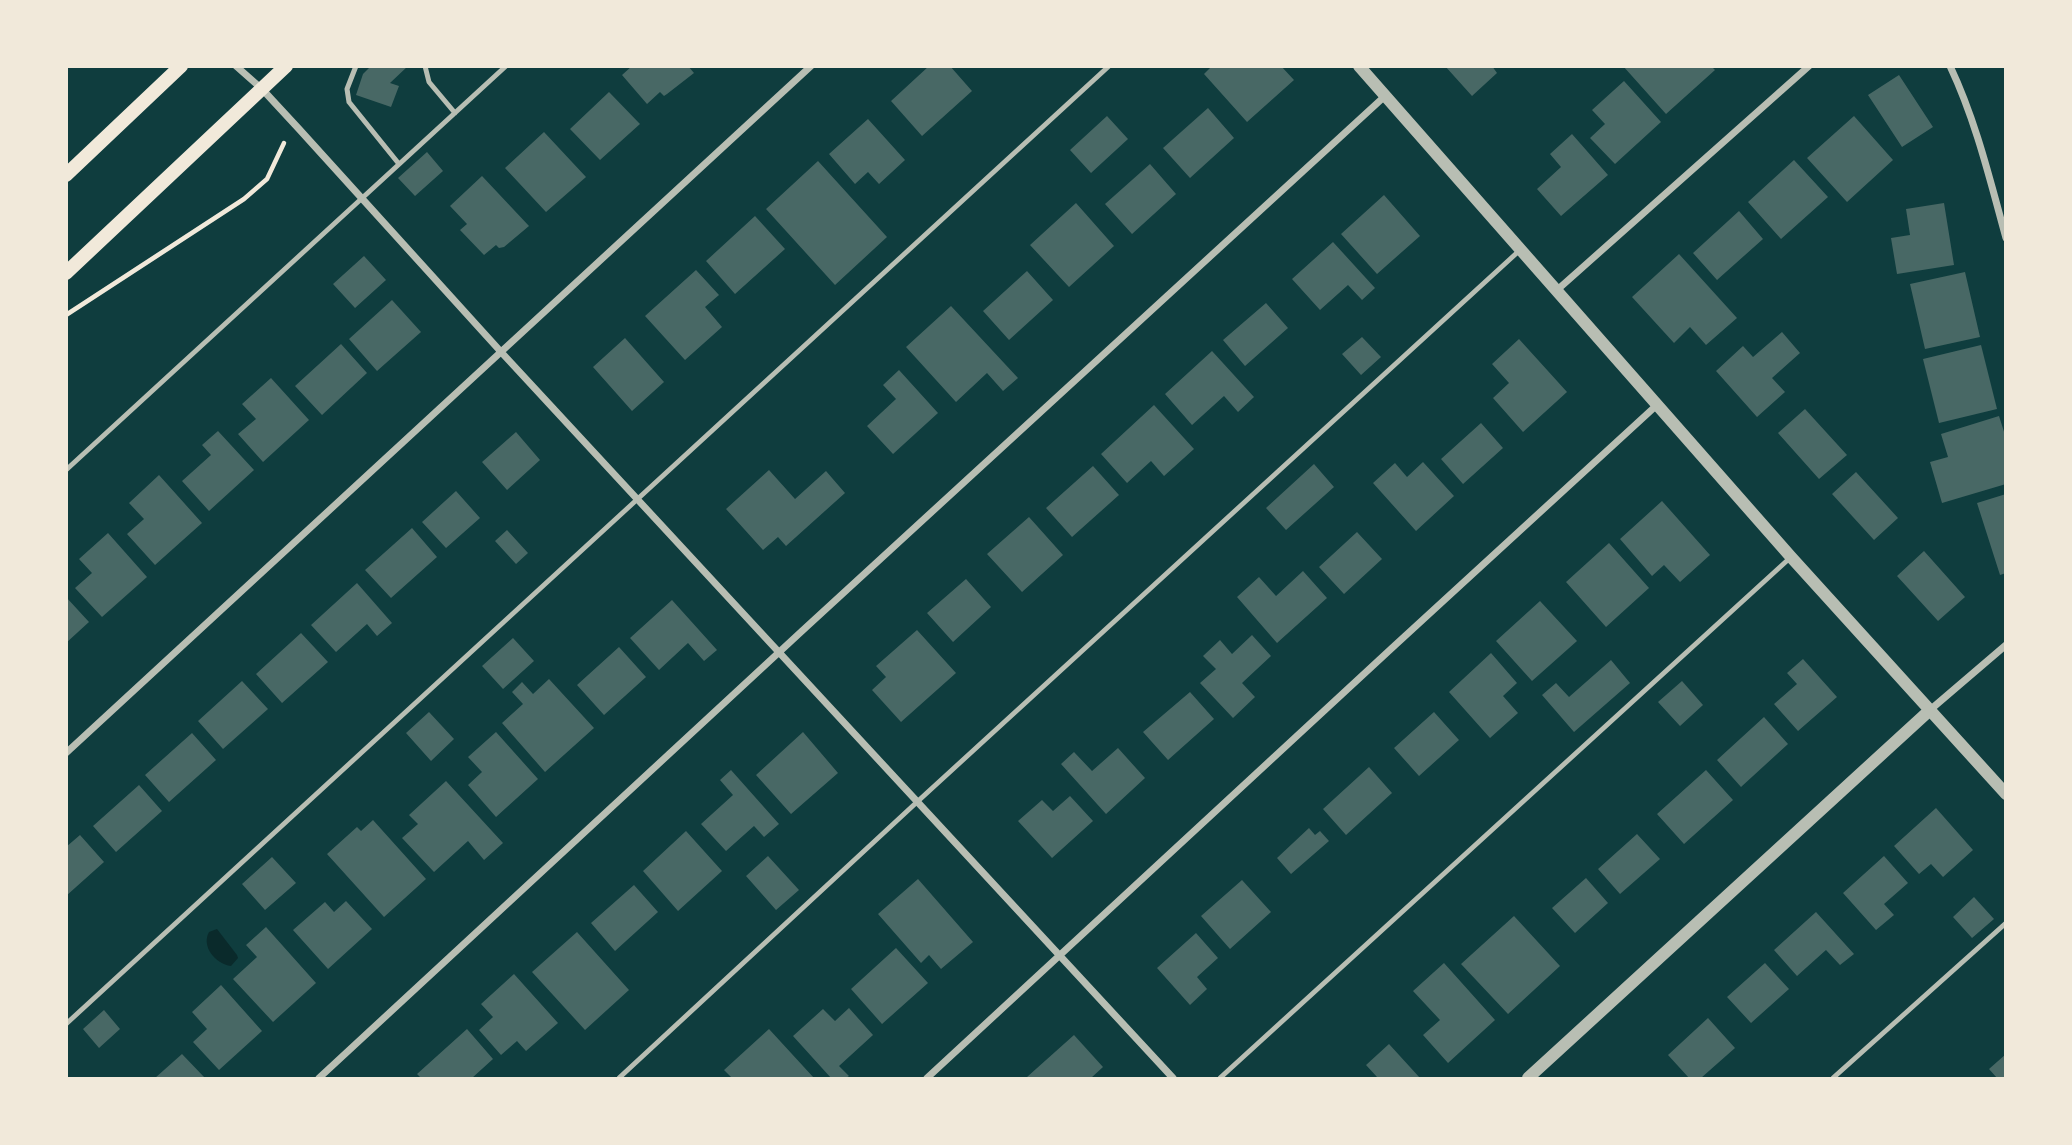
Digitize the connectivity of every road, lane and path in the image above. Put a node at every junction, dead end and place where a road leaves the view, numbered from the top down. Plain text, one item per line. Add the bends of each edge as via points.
1 (181, 66) edge
2 (236, 66) edge
3 (286, 66) edge
4 (356, 66) edge
5 (425, 66) edge
6 (506, 66) edge
7 (811, 66) edge
8 (1109, 66) edge
9 (1359, 66) edge
10 (1809, 66) edge
11 (1950, 66) edge
12 (262, 89) junction
13 (1385, 96) junction
14 (455, 113) junction
15 (284, 144) dead end
16 (399, 164) junction
17 (66, 174) edge
18 (362, 198) junction
19 (2006, 238) edge
20 (1520, 250) junction
21 (66, 273) edge
22 (1556, 291) junction
23 (66, 315) edge
24 (502, 353) junction
25 (1658, 404) junction
26 (66, 470) edge
27 (639, 500) junction
28 (1791, 557) junction
29 (2006, 645) edge
30 (779, 652) junction
31 (1930, 710) junction
32 (66, 753) edge
33 (2006, 794) edge
34 (917, 802) junction
35 (2006, 923) edge
36 (1060, 957) junction
37 (66, 1024) edge
38 (319, 1079) edge
39 (619, 1079) edge
40 (927, 1079) edge
41 (1173, 1079) edge
42 (1220, 1079) edge
43 (1528, 1079) edge
44 (1833, 1079) edge

1 - 17 main road
2 - 12 street
3 - 12 main road
4 - 16 lane via 346,89 349,102
5 - 14 lane via 429,82
6 - 14 lane
7 - 24 street
8 - 27 lane
9 - 13 street
10 - 22 street
11 - 19 street via 1982,149
12 - 18 street
12 - 21 main road
13 - 20 street
13 - 30 street
14 - 16 lane
15 - 23 path via 267,178 244,199
16 - 18 lane
18 - 24 street
18 - 26 lane
20 - 22 street
20 - 34 lane
22 - 25 street
24 - 27 street
24 - 32 street
25 - 28 street
25 - 36 street
27 - 30 street
27 - 37 lane
28 - 31 street
28 - 42 lane
29 - 31 street
30 - 34 street
30 - 38 street
31 - 33 street
31 - 43 street
34 - 36 street
34 - 39 lane
35 - 44 lane
36 - 40 street
36 - 41 street

